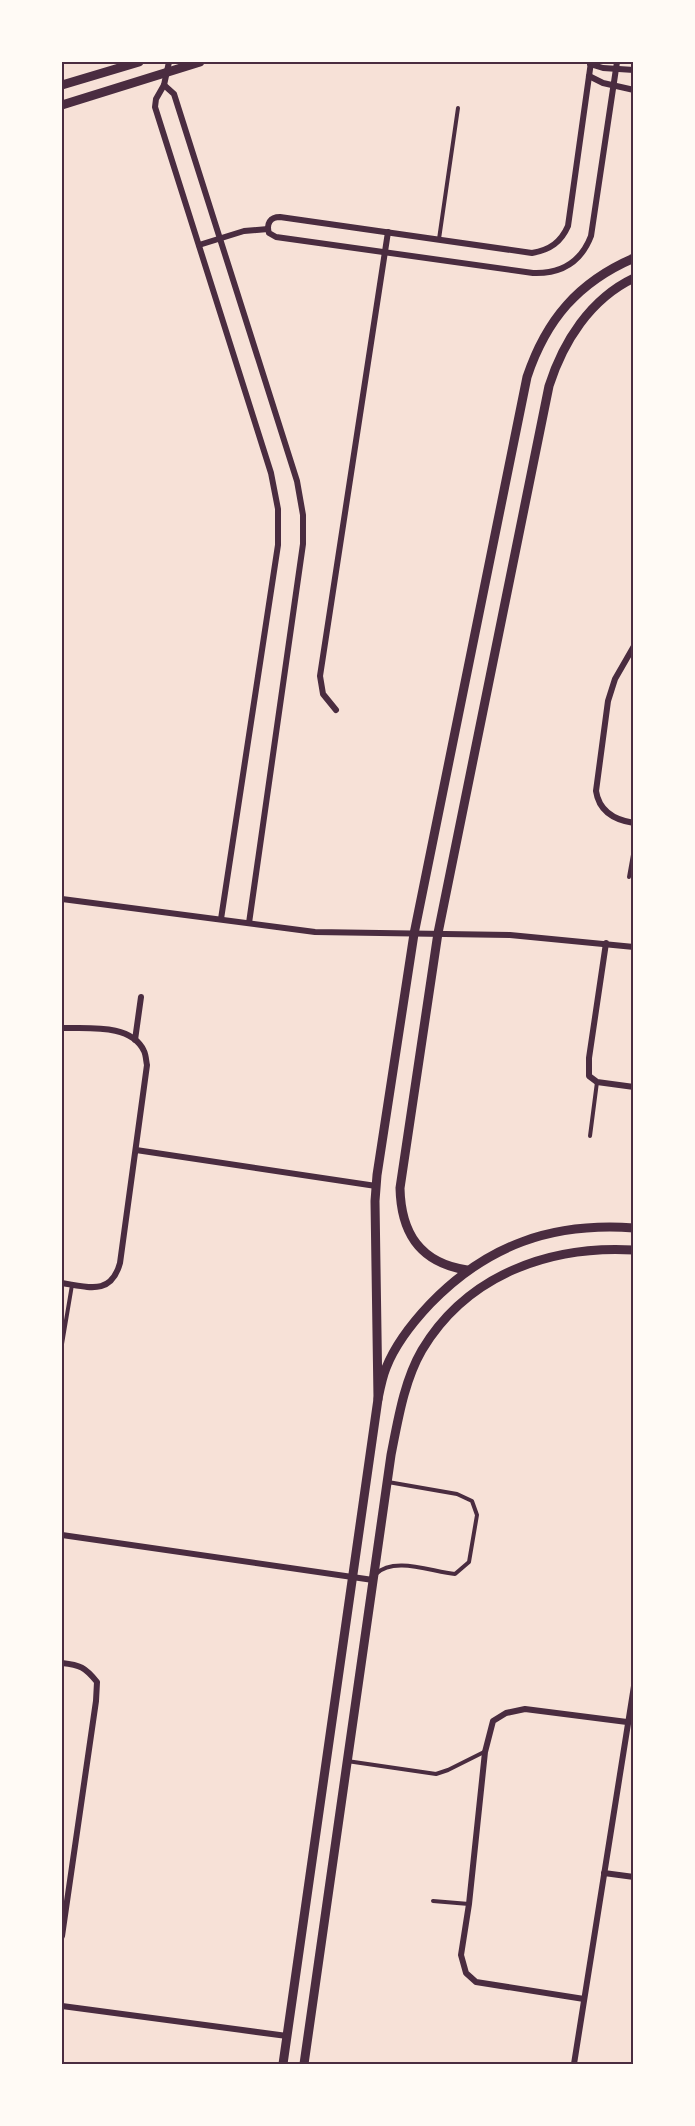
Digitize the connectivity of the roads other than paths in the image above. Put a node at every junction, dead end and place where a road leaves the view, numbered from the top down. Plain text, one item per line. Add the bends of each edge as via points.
1 (139, 62) edge
2 (169, 62) edge
3 (200, 62) edge
4 (617, 62) edge
5 (591, 63) edge
6 (616, 69) junction
7 (633, 70) edge
8 (167, 72) junction
9 (589, 76) junction
10 (62, 85) edge
11 (164, 85) junction
12 (614, 87) junction
13 (633, 90) edge
14 (62, 105) edge
15 (458, 108) dead end
16 (268, 229) junction
17 (388, 232) junction
18 (219, 238) junction
19 (439, 240) junction
20 (200, 245) junction
21 (384, 252) junction
22 (633, 258) edge
23 (633, 278) edge
24 (633, 646) edge
25 (336, 710) dead end
26 (633, 823) edge
27 (633, 849) edge
28 (628, 877) dead end
29 (62, 899) edge
30 (221, 919) junction
31 (249, 923) junction
32 (438, 933) junction
33 (414, 934) junction
34 (606, 943) junction
35 (633, 947) edge
36 (141, 997) dead end
37 (62, 1028) edge
38 (135, 1040) junction
39 (597, 1082) junction
40 (633, 1087) edge
41 (590, 1136) dead end
42 (136, 1149) junction
43 (376, 1186) junction
44 (633, 1228) edge
45 (633, 1250) edge
46 (467, 1270) junction
47 (62, 1283) edge
48 (72, 1285) junction
49 (62, 1344) edge
50 (378, 1399) junction
51 (387, 1482) junction
52 (62, 1535) edge
53 (352, 1577) junction
54 (373, 1580) junction
55 (62, 1663) edge
56 (633, 1686) edge
57 (627, 1722) junction
58 (485, 1752) junction
59 (347, 1761) junction
60 (604, 1873) junction
61 (633, 1877) edge
62 (433, 1900) dead end
63 (469, 1904) junction
64 (62, 1936) edge
65 (584, 1999) junction
66 (62, 2006) edge
67 (287, 2036) junction
68 (284, 2064) edge
69 (304, 2064) edge
70 (574, 2064) edge

1 - 10 street
2 - 8 street
3 - 8 street
4 - 6 street
5 - 6 street
5 - 9 street
6 - 7 street
6 - 12 street
8 - 11 street
8 - 14 street
9 - 12 street
9 - 19 street via 570,218 560,240 548,249 532,253
11 - 18 street via 174,94
11 - 20 street via 155,107
12 - 13 street
12 - 21 street via 591,236 574,262 554,272 533,273
15 - 19 lane
16 - 17 street via 269,221 276,217
16 - 18 street
16 - 21 street via 276,237
17 - 19 street
17 - 21 street
18 - 20 street
18 - 31 street via 297,481 303,515 303,544
20 - 30 street via 271,473 279,527
21 - 25 street via 320,676 323,694
22 - 33 street via 596,278 560,312 546,332 527,377
23 - 32 street via 582,320 562,351 549,386
24 - 26 street via 608,701 596,791 598,802 609,815
27 - 28 lane
29 - 30 street
30 - 31 street
31 - 33 street via 315,932
32 - 33 street
32 - 34 street
32 - 46 street via 400,1188 401,1205 408,1230 423,1251 443,1264
33 - 43 street
34 - 35 street
34 - 39 street via 588,1067 589,1076
36 - 38 street
37 - 38 street via 123,1033
38 - 42 street via 144,1051 147,1065
39 - 40 street
39 - 41 lane
42 - 43 street
42 - 48 street via 117,1274 99,1288
43 - 50 street
44 - 46 street via 565,1230 524,1241
45 - 51 street via 571,1252 532,1261 470,1295 422,1351 408,1382
46 - 50 street via 420,1315 401,1341 386,1368
47 - 48 street
48 - 49 lane
50 - 53 street
51 - 54 street
51 - 54 lane via 457,1494 472,1501 477,1515 469,1562 455,1574 396,1564 381,1569
52 - 53 street
53 - 54 street
53 - 67 street
54 - 59 street
55 - 64 street via 87,1670 97,1682
56 - 57 street
57 - 58 street via 525,1708 493,1721
57 - 60 street
58 - 59 lane via 436,1774
58 - 63 street
59 - 69 street
60 - 61 street
60 - 65 street
62 - 63 lane
63 - 65 street via 461,1954 466,1973 476,1982
65 - 70 street
66 - 67 street
67 - 68 street

